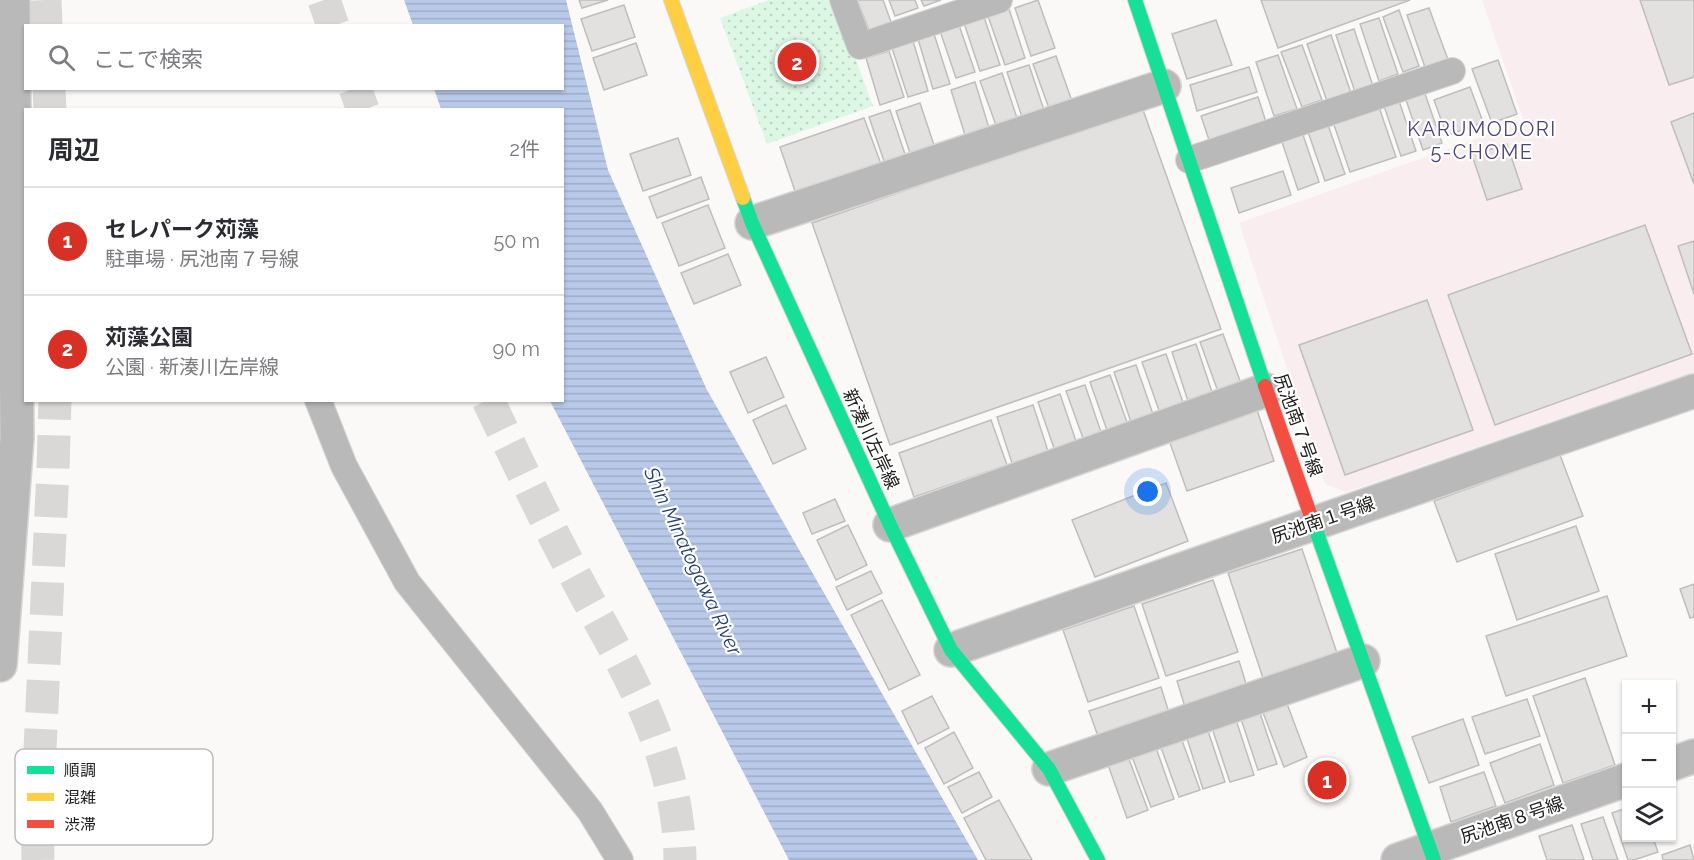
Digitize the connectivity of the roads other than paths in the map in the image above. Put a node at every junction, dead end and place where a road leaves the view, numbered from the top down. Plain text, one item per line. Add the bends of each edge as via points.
1 (13, 0) edge
2 (671, 0) edge
3 (843, 0) edge
4 (999, 0) edge
5 (1135, 0) edge
6 (1452, 71) dead end
7 (1164, 86) junction
8 (1189, 160) junction
9 (752, 223) junction
10 (1266, 390) junction
11 (1694, 391) edge
12 (319, 402) edge
13 (8, 416) edge
14 (1314, 524) junction
15 (890, 525) junction
16 (951, 650) junction
17 (1363, 661) junction
18 (0, 664) edge
19 (1694, 756) edge
20 (1676, 762) edge
21 (1049, 769) junction
22 (1622, 782) edge
23 (1432, 855) edge
24 (621, 860) edge
25 (1098, 860) edge
26 (1398, 860) edge

1 - 13 street
2 - 9 street, 新湊川左岸線
3 - 4 lane via 860,46
5 - 7 street, 尻池南７号線
6 - 8 lane
7 - 8 street, 尻池南７号線
7 - 9 street
8 - 10 street, 尻池南７号線
9 - 15 street, 新湊川左岸線
10 - 14 street, 尻池南７号線
10 - 15 street
11 - 14 street, 尻池南１号線
12 - 24 lane via 344,466 407,582 590,811
13 - 18 street
14 - 16 street, 尻池南１号線
14 - 17 street, 尻池南７号線
15 - 16 street, 新湊川左岸線
16 - 21 street, 新湊川左岸線
17 - 21 street
17 - 23 street, 尻池南７号線
19 - 20 street
21 - 25 street, 新湊川左岸線
22 - 23 street, 尻池南８号線
23 - 26 street, 尻池南８号線

